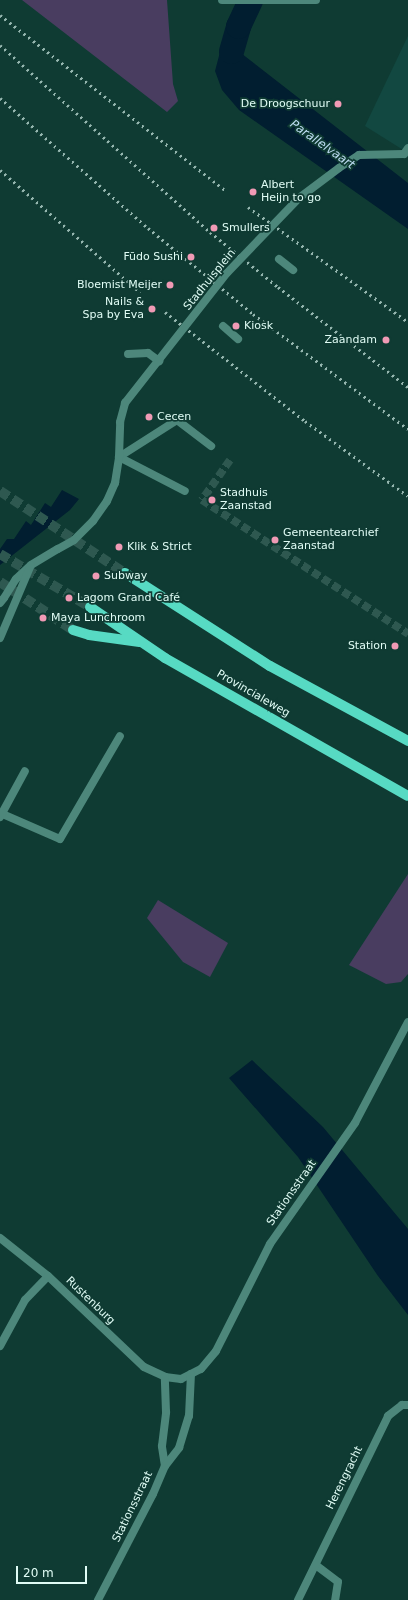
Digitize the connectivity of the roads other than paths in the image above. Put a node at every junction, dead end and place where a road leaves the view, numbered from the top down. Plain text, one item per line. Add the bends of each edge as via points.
1 (222, 0) edge
2 (316, 0) edge
3 (406, 151) edge
4 (279, 259) dead end
5 (293, 270) dead end
6 (223, 326) dead end
7 (238, 339) dead end
8 (128, 354) dead end
9 (159, 361) junction
10 (211, 446) dead end
11 (119, 457) junction
12 (185, 491) dead end
13 (31, 565) junction
14 (125, 573) tunnel mouth
15 (0, 603) edge
16 (90, 607) tunnel mouth
17 (73, 630) tunnel mouth
18 (0, 637) edge
19 (142, 642) junction
20 (120, 736) dead end
21 (408, 741) edge
22 (25, 771) dead end
23 (408, 796) edge
24 (0, 813) edge
25 (0, 817) edge
26 (408, 1022) edge
27 (0, 1238) edge
28 (48, 1276) junction
29 (0, 1346) edge
30 (192, 1374) junction
31 (165, 1377) junction
32 (405, 1405) edge
33 (165, 1466) junction
34 (316, 1566) junction
35 (98, 1600) edge
36 (298, 1600) edge
37 (336, 1600) edge

1 - 2 street
3 - 9 street, Stadhuisplein, bridge via 359,154 300,198 227,273
4 - 5 street
6 - 7 street
8 - 9 street via 148,353
9 - 11 street, Stadhuisplein, bridge via 125,403 120,422
10 - 11 street via 176,420
11 - 12 street
11 - 13 street, Stadhuisplein, bridge via 115,483 107,501 93,521 74,540
13 - 15 street, Stadhuisplein, bridge via 16,579
13 - 18 street, bridge
14 - 21 main road via 270,666
16 - 19 main road, Provincialeweg
17 - 19 main road via 89,636
19 - 23 main road, Provincialeweg via 165,658
20 - 24 street via 60,839
22 - 25 street, bridge
26 - 30 street, Stationsstraat via 355,1124 270,1244 216,1352 201,1369
27 - 28 street, Rustenburg
28 - 29 street via 25,1300
28 - 31 street, Rustenburg via 144,1367
30 - 31 street, Stationsstraat via 181,1379
30 - 33 street, Stationsstraat via 189,1416 178,1448
31 - 33 street, Stationsstraat via 166,1412 162,1446
32 - 34 street, Herengracht via 388,1416
33 - 35 street, Stationsstraat
34 - 36 street, Herengracht
34 - 37 street via 338,1582

